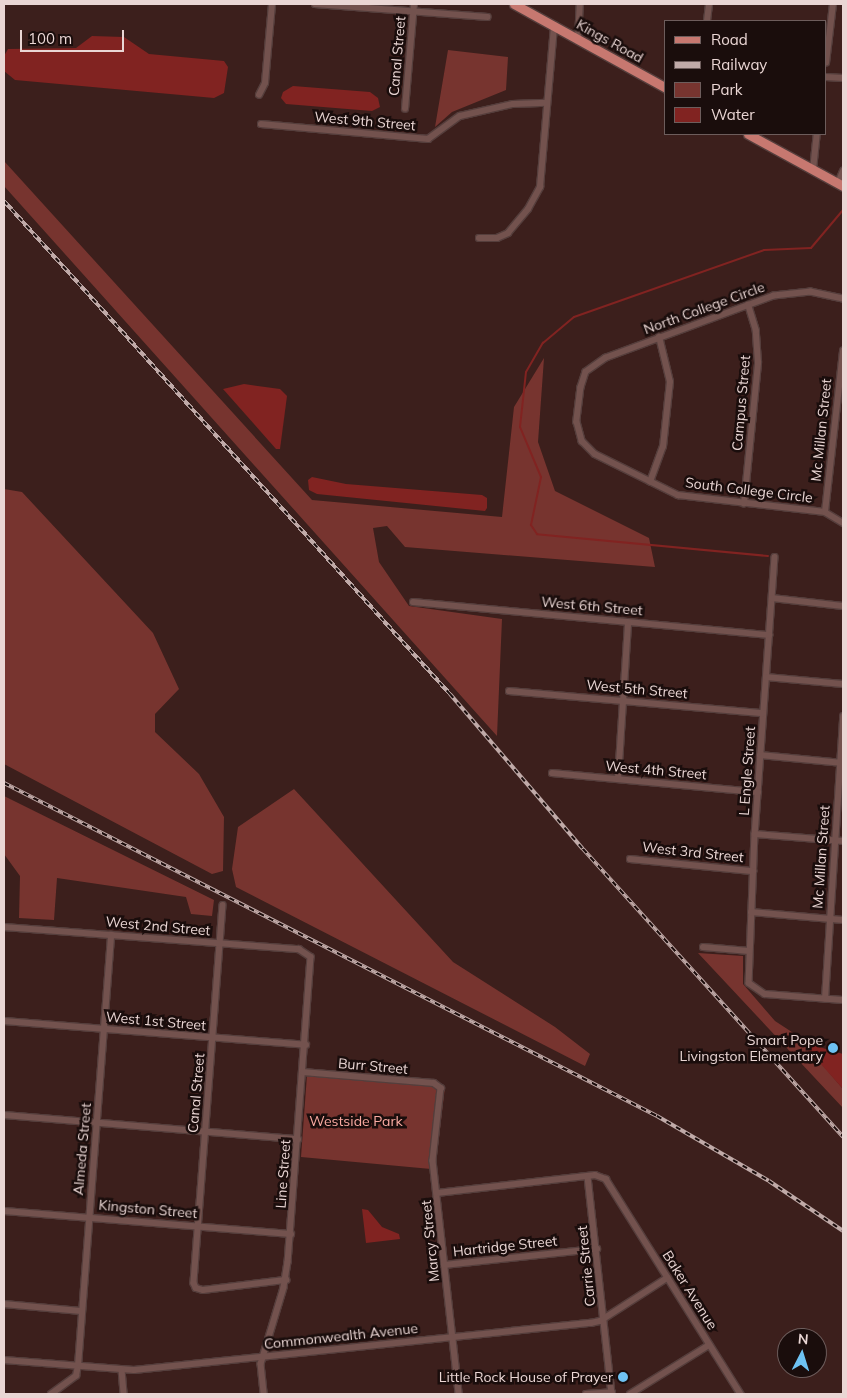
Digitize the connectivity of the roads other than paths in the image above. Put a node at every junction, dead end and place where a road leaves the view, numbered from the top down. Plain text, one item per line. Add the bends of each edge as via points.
1 (272, 4) edge
2 (315, 4) edge
3 (414, 4) edge
4 (514, 4) edge
5 (580, 4) edge
6 (709, 4) edge
7 (833, 4) edge
8 (413, 12) junction
9 (488, 17) dead end
10 (707, 20) edge
11 (554, 26) junction
12 (578, 39) junction
13 (827, 55) edge
14 (827, 77) edge
15 (843, 78) edge
16 (664, 87) edge
17 (260, 95) dead end
18 (548, 101) junction
19 (405, 109) dead end
20 (261, 124) dead end
21 (750, 135) edge
22 (817, 135) edge
23 (813, 170) junction
24 (843, 171) edge
25 (841, 185) edge
26 (479, 238) dead end
27 (843, 299) edge
28 (748, 305) junction
29 (659, 337) junction
30 (843, 351) edge
31 (579, 434) joint
32 (650, 482) junction
33 (744, 504) junction
34 (825, 512) junction
35 (843, 523) edge
36 (775, 556) dead end
37 (772, 598) junction
38 (413, 602) dead end
39 (843, 606) edge
40 (628, 623) junction
41 (769, 635) junction
42 (766, 677) junction
43 (843, 684) edge
44 (509, 691) dead end
45 (622, 701) junction
46 (763, 713) junction
47 (843, 717) edge
48 (760, 755) junction
49 (842, 762) edge
50 (552, 773) dead end
51 (618, 779) junction
52 (758, 792) junction
53 (755, 834) junction
54 (835, 841) junction
55 (843, 841) edge
56 (630, 859) dead end
57 (753, 871) junction
58 (223, 905) dead end
59 (751, 912) junction
60 (829, 919) junction
61 (843, 920) edge
62 (4, 927) edge
63 (111, 935) junction
64 (220, 944) junction
65 (703, 947) dead end
66 (749, 950) junction
67 (309, 953) joint
68 (825, 998) junction
69 (843, 1000) edge
70 (4, 1021) edge
71 (104, 1029) junction
72 (213, 1038) junction
73 (306, 1045) junction
74 (303, 1072) junction
75 (440, 1086) joint
76 (4, 1115) edge
77 (96, 1123) junction
78 (206, 1132) junction
79 (298, 1138) junction
80 (588, 1177) junction
81 (437, 1193) junction
82 (4, 1211) edge
83 (89, 1217) junction
84 (198, 1226) junction
85 (291, 1234) junction
86 (597, 1249) junction
87 (444, 1265) junction
88 (667, 1278) junction
89 (286, 1280) junction
90 (4, 1304) edge
91 (81, 1311) junction
92 (604, 1318) junction
93 (453, 1337) junction
94 (710, 1345) junction
95 (263, 1357) junction
96 (4, 1360) edge
97 (78, 1366) junction
98 (122, 1370) junction
99 (612, 1393) edge
100 (51, 1394) edge
101 (124, 1394) edge
102 (264, 1394) edge
103 (459, 1394) edge
104 (586, 1394) edge
105 (630, 1394) edge
106 (741, 1394) edge

1 - 17 street via 265,82
2 - 8 street
3 - 8 street, Canal Street
4 - 11 main road, Kings Road
5 - 12 street
6 - 10 street
7 - 13 street
8 - 9 street
8 - 19 street, Canal Street
11 - 12 main road, Kings Road
11 - 18 street
12 - 16 main road, Kings Road
14 - 15 street
18 - 20 street, West 9th Street via 513,104 460,116 428,139
18 - 26 street via 540,184 535,199 508,233 497,238
21 - 23 main road
22 - 23 street
23 - 25 main road
24 - 25 street
27 - 28 street, North College Circle via 829,294 792,292
28 - 29 street, North College Circle
28 - 33 street, Campus Street via 756,331 758,363
29 - 31 street, North College Circle via 599,361 583,378 577,422
29 - 32 street via 670,382 663,447
30 - 34 street, Mc Millan Street
31 - 32 street, South College Circle via 595,454
32 - 33 street, South College Circle via 692,498
33 - 34 street, South College Circle
34 - 35 street, South College Circle
36 - 37 street, L Engle Street
37 - 39 street
37 - 41 street, L Engle Street
38 - 40 street, West 6th Street
40 - 41 street, West 6th Street
40 - 45 street
41 - 42 street, L Engle Street
42 - 43 street
42 - 46 street, L Engle Street
44 - 45 street, West 5th Street
45 - 46 street, West 5th Street
45 - 51 street
46 - 48 street, L Engle Street
47 - 49 street, Mc Millan Street
48 - 49 street
48 - 52 street, L Engle Street
49 - 54 street, Mc Millan Street
50 - 51 street, West 4th Street
51 - 52 street, West 4th Street
52 - 53 street, L Engle Street
53 - 54 street, West 3rd Street
53 - 57 street, L Engle Street
54 - 55 street, West 3rd Street
54 - 60 street, Mc Millan Street
56 - 57 street, West 3rd Street
57 - 59 street, L Engle Street
58 - 64 street, Canal Street
59 - 60 street
59 - 66 street, L Engle Street
60 - 61 street
60 - 68 street, Mc Millan Street
62 - 63 street, West 2nd Street
63 - 64 street, West 2nd Street
63 - 71 street, Almeda Street
64 - 67 street, West 2nd Street
64 - 72 street, Canal Street
65 - 66 street
66 - 68 street, L Engle Street via 748,977 752,987 765,994
67 - 73 street, Line Street via 313,961
68 - 69 street
70 - 71 street, West 1st Street
71 - 72 street, West 1st Street
71 - 77 street, Almeda Street
72 - 73 street, West 1st Street
72 - 78 street, Canal Street
73 - 74 street, Line Street
74 - 75 street, Burr Street
74 - 79 street, Line Street
75 - 81 street, Marcy Street via 434,1161
76 - 77 street
77 - 78 street
77 - 83 street, Almeda Street
78 - 79 street
78 - 84 street, Canal Street
79 - 85 street, Line Street
80 - 81 street
80 - 86 street, Carrie Street
80 - 88 street, Baker Avenue via 606,1179
81 - 87 street, Marcy Street
82 - 83 street, Kingston Street
83 - 84 street, Kingston Street
83 - 91 street, Almeda Street
84 - 85 street, Kingston Street
84 - 89 street, Canal Street via 196,1288 203,1290
85 - 89 street, Line Street
86 - 87 street, Hartridge Street
86 - 92 street, Carrie Street
87 - 93 street, Marcy Street
88 - 92 street, Commonwealth Avenue
88 - 94 street, Baker Avenue
89 - 95 street, Line Street
90 - 91 street
91 - 97 street, Almeda Street
92 - 93 street, Commonwealth Avenue via 591,1323
92 - 99 street, Carrie Street
93 - 95 street, Commonwealth Avenue
93 - 103 street, Marcy Street
94 - 105 street
94 - 106 street, Baker Avenue
95 - 98 street, Commonwealth Avenue
95 - 102 street, Line Street
96 - 97 street, Commonwealth Avenue
97 - 98 street, Commonwealth Avenue
97 - 100 street via 76,1376
98 - 101 street
99 - 104 street

